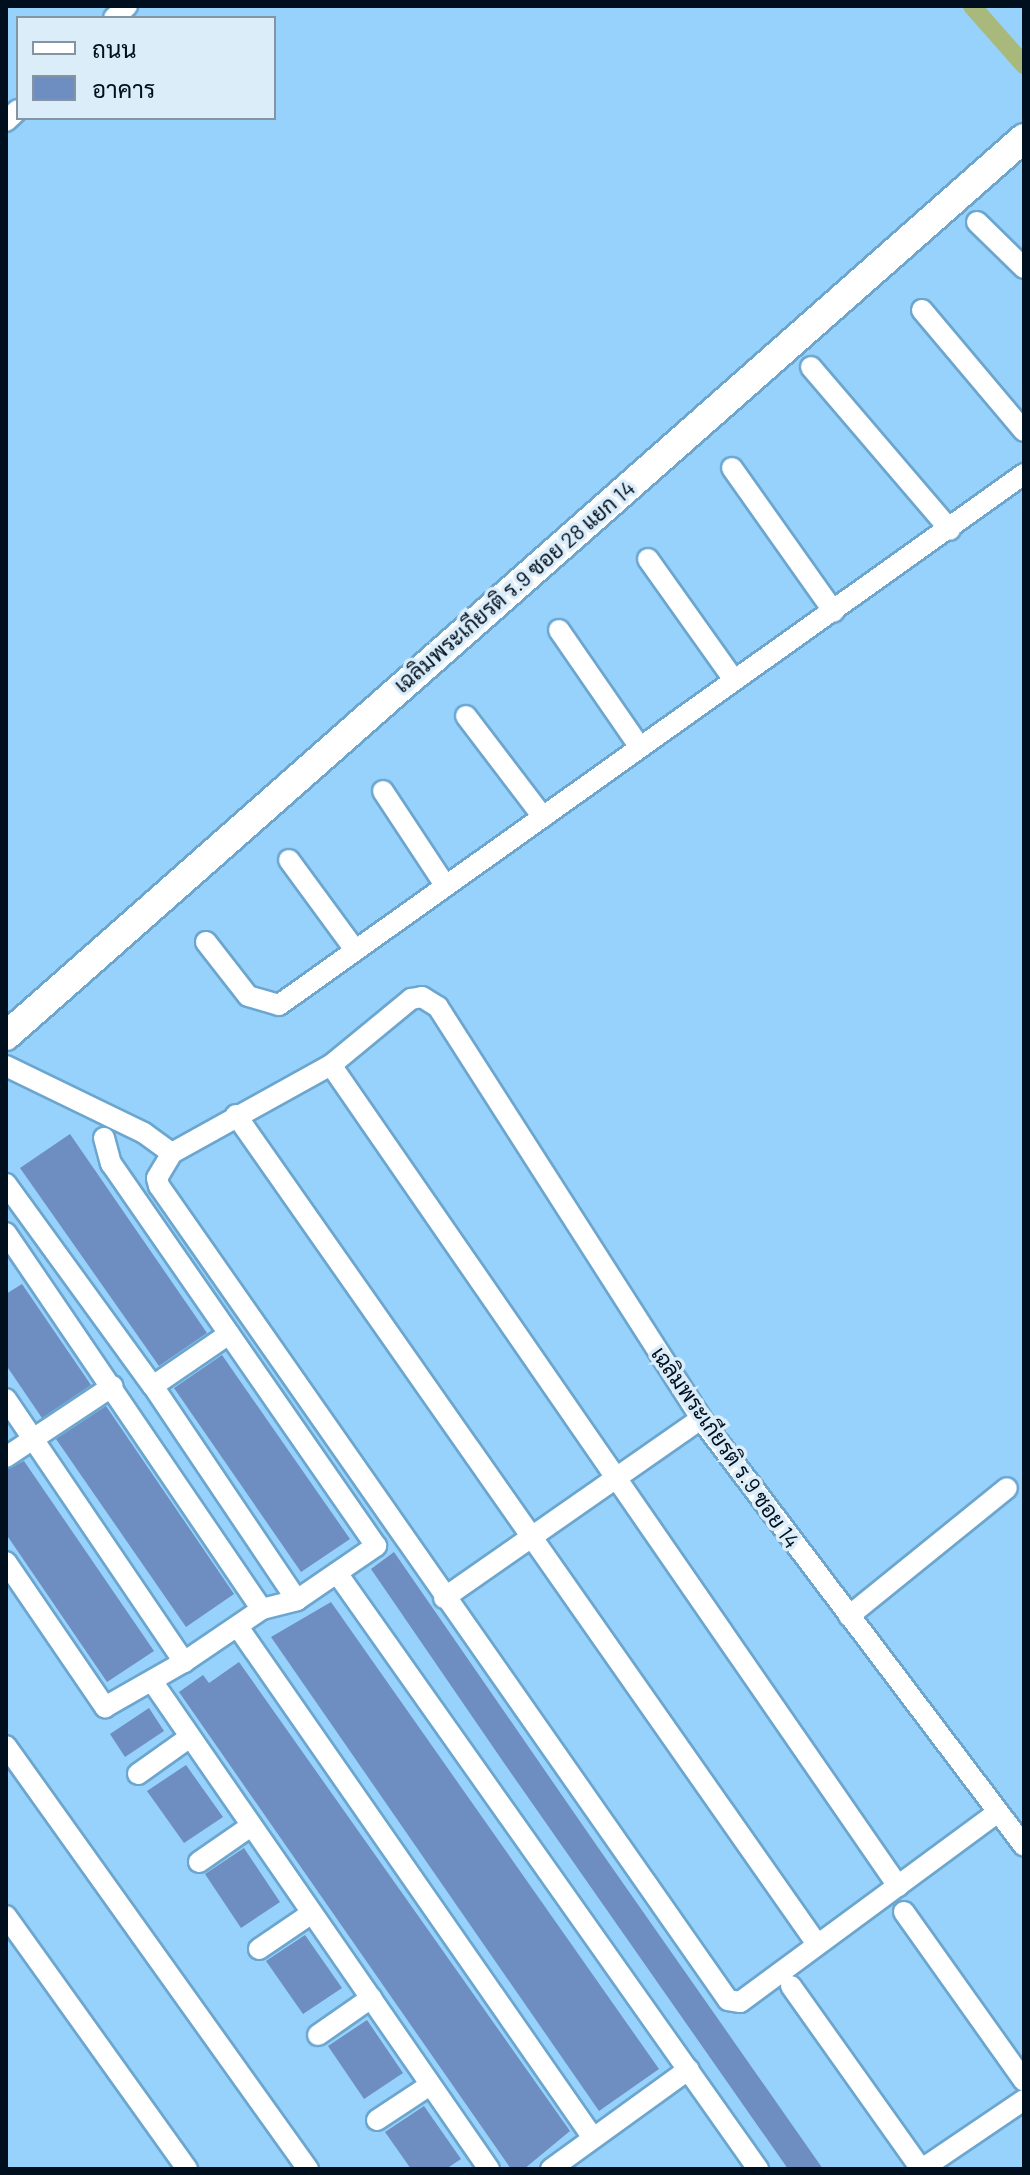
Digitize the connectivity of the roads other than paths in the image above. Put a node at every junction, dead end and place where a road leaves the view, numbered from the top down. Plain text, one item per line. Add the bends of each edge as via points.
1 (1024, 138) edge
2 (977, 222) dead end
3 (1024, 268) edge
4 (922, 310) dead end
5 (811, 367) dead end
6 (1024, 431) edge
7 (732, 468) dead end
8 (1024, 474) edge
9 (950, 530) junction
10 (648, 559) dead end
11 (834, 612) junction
12 (559, 630) dead end
13 (734, 680) junction
14 (466, 716) dead end
15 (639, 746) junction
16 (383, 791) dead end
17 (543, 817) junction
18 (289, 860) dead end
19 (445, 885) junction
20 (206, 942) dead end
21 (355, 950) junction
22 (6, 1036) edge
23 (331, 1065) junction
24 (6, 1066) edge
25 (236, 1115) junction
26 (104, 1138) dead end
27 (172, 1153) junction
28 (6, 1184) edge
29 (6, 1233) edge
30 (229, 1334) junction
31 (114, 1336) junction
32 (90, 1352) junction
33 (113, 1386) junction
34 (153, 1386) junction
35 (6, 1399) edge
36 (701, 1419) junction
37 (186, 1436) junction
38 (34, 1438) junction
39 (159, 1454) junction
40 (6, 1457) edge
41 (617, 1477) junction
42 (1007, 1488) dead end
43 (534, 1536) junction
44 (6, 1562) edge
45 (337, 1573) junction
46 (444, 1598) junction
47 (297, 1600) junction
48 (262, 1609) junction
49 (849, 1616) junction
50 (238, 1627) junction
51 (184, 1662) junction
52 (152, 1681) junction
53 (190, 1737) junction
54 (6, 1746) edge
55 (138, 1774) dead end
56 (998, 1812) junction
57 (251, 1826) junction
58 (1024, 1846) edge
59 (199, 1862) dead end
60 (898, 1886) junction
61 (904, 1912) dead end
62 (312, 1913) junction
63 (6, 1916) edge
64 (817, 1944) junction
65 (259, 1949) dead end
66 (791, 1986) dead end
67 (371, 1998) junction
68 (318, 2035) dead end
69 (689, 2069) junction
70 (1024, 2081) edge
71 (430, 2085) junction
72 (1024, 2100) edge
73 (377, 2120) dead end
74 (593, 2138) junction
75 (487, 2168) edge
76 (187, 2169) edge
77 (308, 2169) edge
78 (551, 2169) edge
79 (758, 2169) edge
80 (922, 2169) edge

1 - 22 street, เฉลิมพระเกียรติ ร.9 ซอย 28 แยก 14
2 - 3 street
4 - 6 street
5 - 9 street
7 - 11 street
8 - 9 street
9 - 11 street
10 - 13 street
11 - 13 street
12 - 15 street
13 - 15 street
14 - 17 street
15 - 17 street
16 - 19 street
17 - 19 street
18 - 21 street
19 - 21 street
20 - 21 street via 248,996 279,1005
23 - 25 street
23 - 36 street, เฉลิมพระเกียรติ ร.9 ซอย 14 via 411,999 422,997 438,1007
23 - 41 street
24 - 27 street via 144,1133
25 - 27 street
25 - 43 street
26 - 30 street via 111,1164
27 - 46 street via 157,1178 159,1186
28 - 31 street
29 - 32 street
30 - 34 street
30 - 45 street via 376,1546
31 - 32 street
31 - 34 street
32 - 33 street
33 - 38 street
33 - 39 street
34 - 37 street
35 - 38 street
36 - 41 street
36 - 49 street, เฉลิมพระเกียรติ ร.9 ซอย 14
37 - 39 street
37 - 47 street
38 - 40 street
38 - 51 street
39 - 48 street
41 - 43 street
41 - 60 street
42 - 49 street
43 - 46 street
43 - 64 street
44 - 52 street via 105,1707
45 - 47 street
45 - 69 street
46 - 64 street via 733,2003
47 - 48 street
48 - 50 street
49 - 56 street, เฉลิมพระเกียรติ ร.9 ซอย 14
50 - 51 street
50 - 74 street
51 - 52 street
52 - 53 street
53 - 55 street
53 - 57 street
54 - 77 street
56 - 58 street, เฉลิมพระเกียรติ ร.9 ซอย 14
56 - 60 street
57 - 59 street
57 - 62 street
60 - 64 street
61 - 70 street
62 - 65 street
62 - 67 street
63 - 76 street
66 - 80 street
67 - 68 street
67 - 71 street
69 - 74 street
69 - 79 street
71 - 73 street
71 - 75 street
72 - 80 street
74 - 78 street

